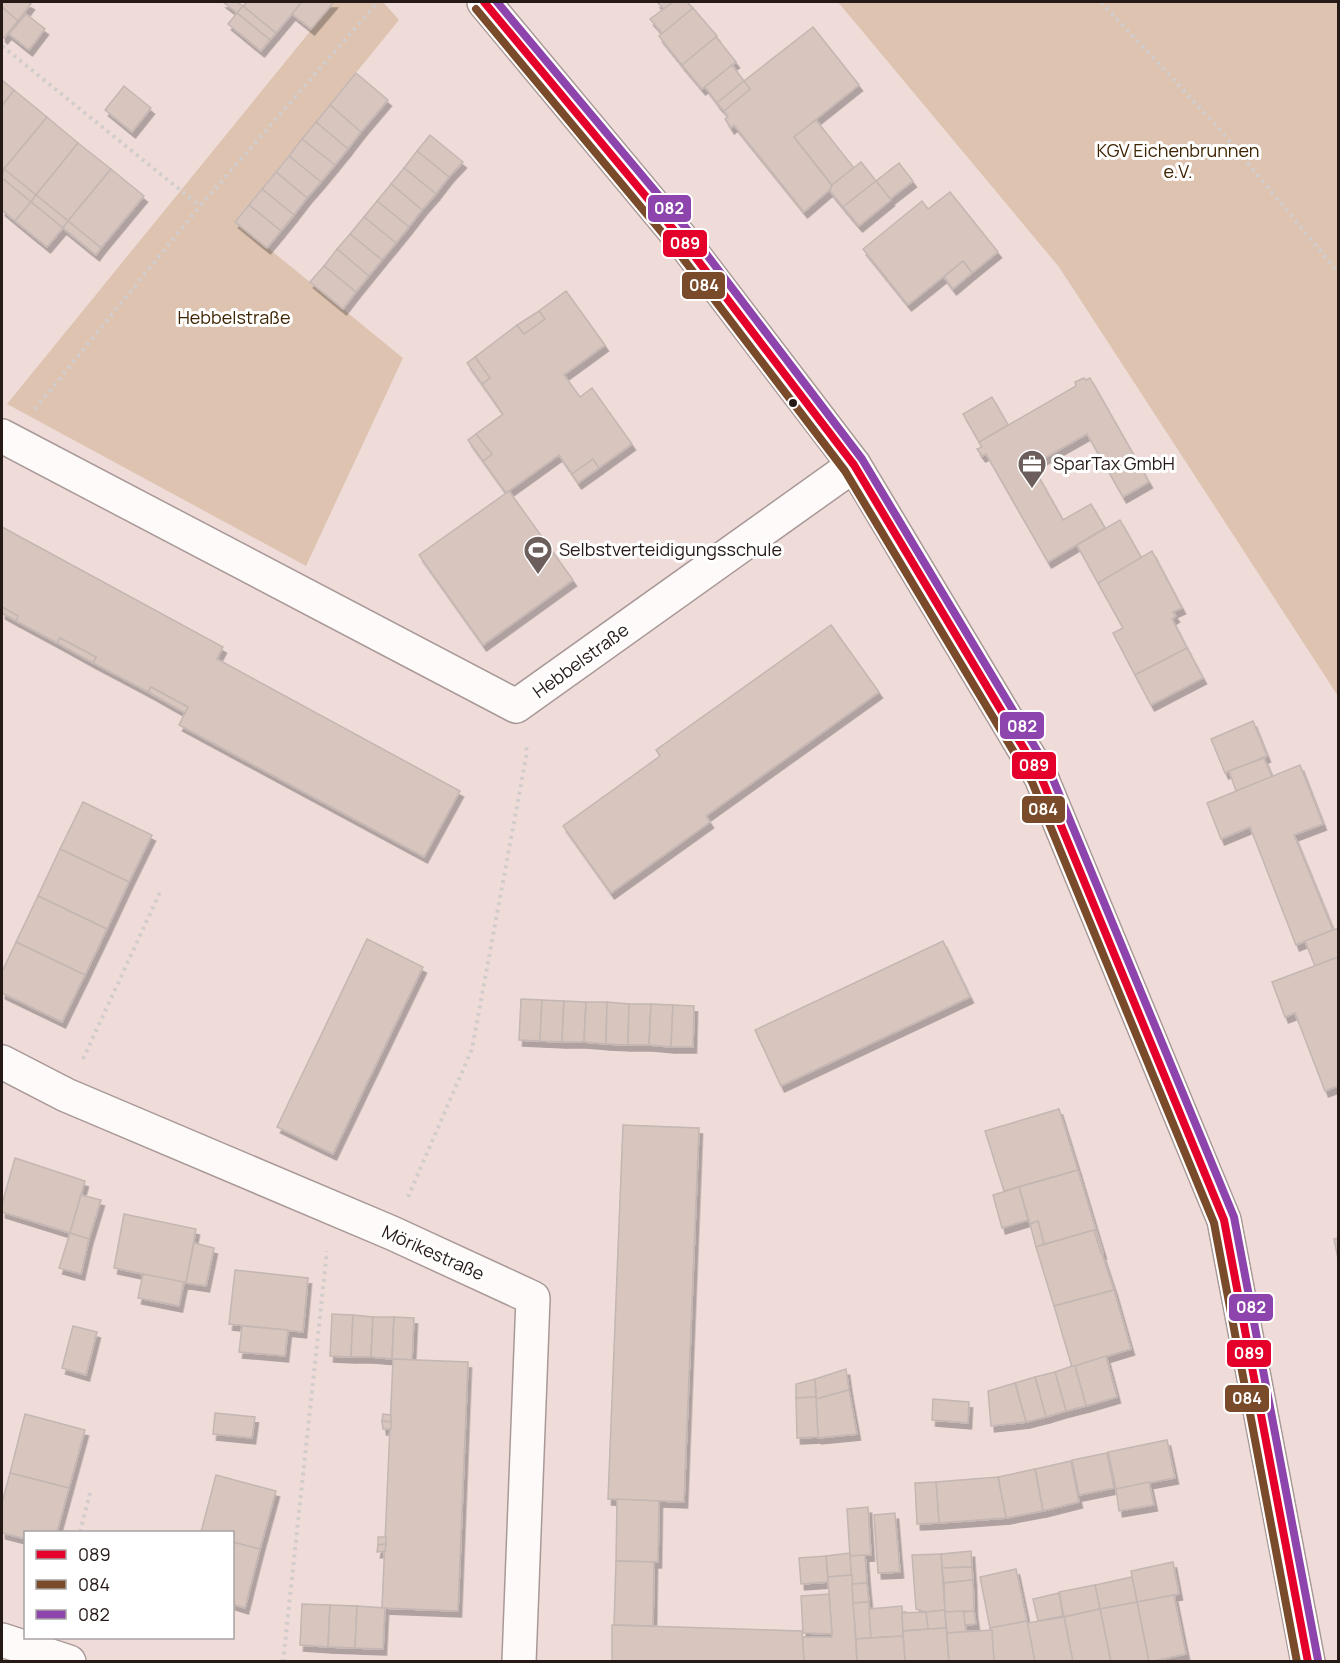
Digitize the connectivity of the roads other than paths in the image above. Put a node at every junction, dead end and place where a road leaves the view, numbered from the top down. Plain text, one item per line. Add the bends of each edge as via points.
1 (484, 2) edge
2 (6, 438) edge
3 (854, 465) junction
4 (2, 1062) edge
5 (2, 1641) edge
6 (69, 1662) edge
7 (519, 1662) edge
8 (1308, 1662) edge

1 - 3 street via 683,241
2 - 3 street, Hebbelstraße via 516,706
3 - 8 street via 1041,777 1224,1220
4 - 7 street, Mörikestraße via 66,1095 392,1233 532,1299
5 - 6 street

